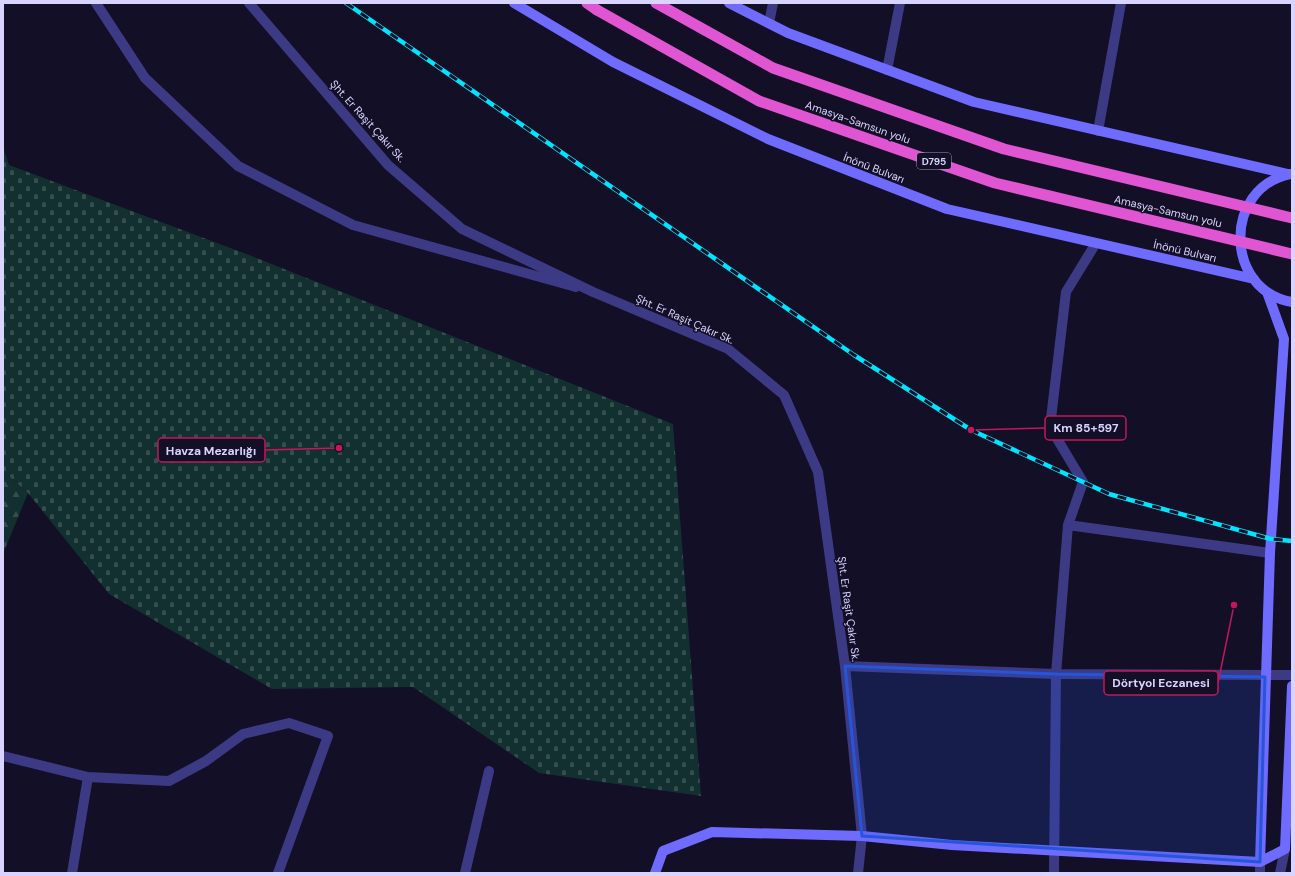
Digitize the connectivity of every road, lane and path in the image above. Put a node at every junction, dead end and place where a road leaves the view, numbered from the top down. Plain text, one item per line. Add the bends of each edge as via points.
1 (96, 3) edge
2 (249, 3) edge
3 (514, 3) edge
4 (587, 3) edge
5 (656, 3) edge
6 (729, 3) edge
7 (773, 3) edge
8 (900, 3) edge
9 (1120, 3) edge
10 (769, 24) junction
11 (887, 70) junction
12 (1098, 131) junction
13 (1290, 174) edge
14 (1292, 218) edge
15 (1096, 243) junction
16 (1292, 254) edge
17 (1254, 279) junction
18 (593, 292) junction
19 (1267, 292) junction
20 (1292, 302) edge
21 (1068, 525) junction
22 (1270, 553) junction
23 (845, 666) junction
24 (1056, 674) junction
25 (1292, 676) edge
26 (1265, 677) junction
27 (1292, 686) edge
28 (3, 756) edge
29 (489, 771) dead end
30 (88, 777) junction
31 (862, 836) junction
32 (1285, 849) junction
33 (1055, 851) junction
34 (1260, 862) junction
35 (72, 873) edge
36 (278, 873) edge
37 (465, 873) edge
38 (655, 873) edge
39 (858, 873) edge
40 (1054, 873) edge
41 (1260, 873) edge
42 (1280, 873) edge

1 - 18 street via 145,78 238,166 353,225
2 - 18 street, Şht. Er Raşit Çakır Sk. via 388,165 462,229
3 - 15 main road, İnönü Bulvarı via 613,62 768,139 947,209
4 - 16 highway, Amasya-Samsun yolu / D795, bridge via 759,101 994,183
5 - 14 highway, Amasya-Samsun yolu, bridge via 773,68 1004,149
6 - 10 main road
7 - 10 street
8 - 11 street
9 - 12 street
10 - 11 main road
11 - 12 main road via 974,102
12 - 13 main road
13 - 17 main road via 1269,183 1253,198 1242,217 1239,239 1243,260
15 - 17 main road, İnönü Bulvarı
15 - 21 street via 1066,292 1050,427 1083,482
17 - 19 main road
18 - 23 street, Şht. Er Raşit Çakır Sk. via 728,349 784,395 818,472
19 - 20 main road
19 - 22 main road via 1284,339
21 - 22 street
21 - 24 street
22 - 26 main road
23 - 24 street
23 - 31 street, Şht. Er Raşit Çakır Sk.
24 - 26 street
24 - 33 street
25 - 26 street
26 - 34 main road
27 - 32 main road
28 - 30 street
29 - 37 street
30 - 35 street
30 - 36 street via 169,781 206,761 243,734 289,723 328,736
31 - 33 main road
31 - 38 main road via 712,832 664,851
31 - 39 street, Şht. Er Raşit Çakır Sk.
32 - 34 main road
32 - 42 street
33 - 34 main road
33 - 40 street
34 - 41 street

